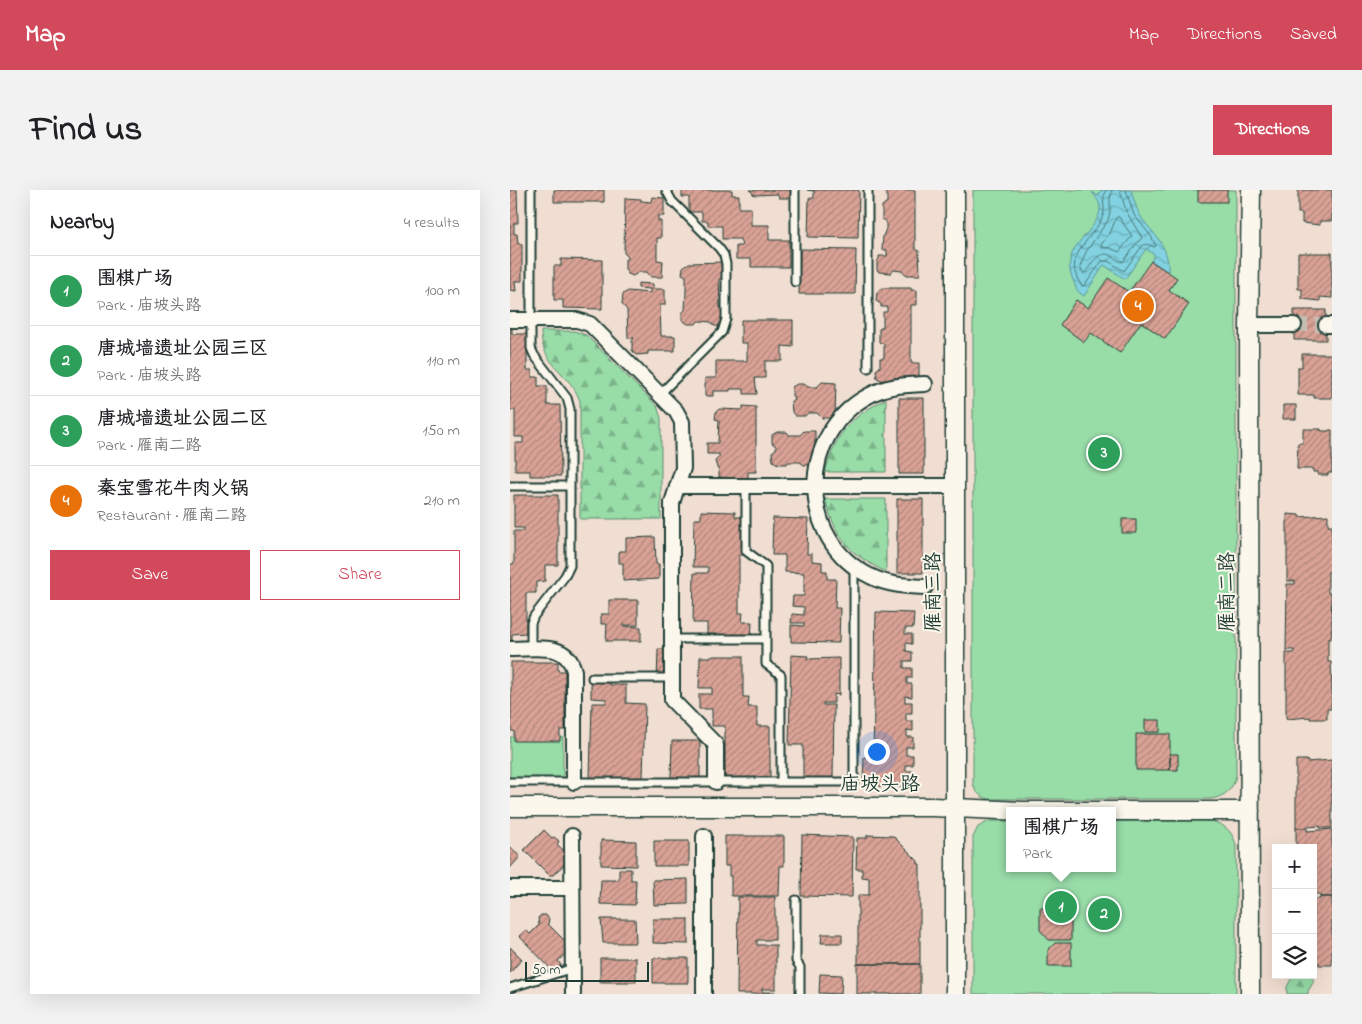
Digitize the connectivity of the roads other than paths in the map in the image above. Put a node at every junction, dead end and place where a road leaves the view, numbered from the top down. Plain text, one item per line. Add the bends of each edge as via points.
1 (531, 190) edge
2 (666, 190) edge
3 (795, 190) edge
4 (868, 190) edge
5 (956, 190) edge
6 (1251, 190) edge
7 (795, 282) dead end
8 (510, 320) edge
9 (531, 320) junction
10 (1249, 325) junction
11 (1294, 325) tunnel mouth
12 (868, 368) dead end
13 (925, 384) dead end
14 (660, 394) junction
15 (510, 486) edge
16 (570, 486) junction
17 (677, 486) junction
18 (746, 486) junction
19 (814, 486) junction
20 (956, 486) junction
21 (854, 567) junction
22 (925, 587) dead end
23 (672, 639) junction
24 (766, 639) junction
25 (510, 649) edge
26 (531, 649) junction
27 (592, 678) dead end
28 (672, 678) junction
29 (510, 782) edge
30 (574, 782) junction
31 (716, 782) junction
32 (781, 782) junction
33 (510, 807) edge
34 (956, 808) junction
35 (1006, 810) edge
36 (1116, 811) edge
37 (1250, 811) junction
38 (572, 836) dead end
39 (704, 836) dead end
40 (510, 888) edge
41 (572, 888) junction
42 (796, 900) dead end
43 (573, 968) junction
44 (510, 988) edge
45 (573, 994) edge
46 (704, 994) edge
47 (800, 994) edge
48 (956, 994) edge
49 (1250, 994) edge

1 - 9 lane
2 - 14 lane via 672,201 724,255 726,319 719,335
3 - 7 lane
4 - 12 lane
5 - 20 street, 雁南三路
6 - 10 street, 雁南二路
8 - 9 street
9 - 14 street via 577,320 590,324
9 - 16 lane via 534,355 570,405
10 - 11 street
10 - 37 street, 雁南二路
13 - 19 street via 896,385 870,394 847,410 829,432 818,458
14 - 17 street via 679,414 682,422 683,468
15 - 16 lane
16 - 26 lane via 570,566 534,616
17 - 18 street
17 - 23 street via 672,503
18 - 19 street
18 - 24 lane via 746,551 766,566
19 - 20 street
19 - 21 street via 818,513 829,539
20 - 34 street, 雁南三路
21 - 22 street via 870,577 896,586
21 - 32 lane via 854,782
23 - 24 lane
23 - 28 street
24 - 32 lane via 766,664 781,675
25 - 26 street
26 - 30 street via 560,651 572,662
27 - 28 lane
28 - 31 street via 672,700 716,745
29 - 30 lane
30 - 31 lane
31 - 32 lane
33 - 34 street, 庙坡头路
34 - 35 street, 庙坡头路
34 - 48 street, 雁南三路
36 - 37 street, 庙坡头路
37 - 49 street, 雁南二路
38 - 41 street
39 - 46 street
40 - 41 street
41 - 43 street
42 - 47 lane via 796,961 800,967
43 - 44 lane
43 - 45 street

